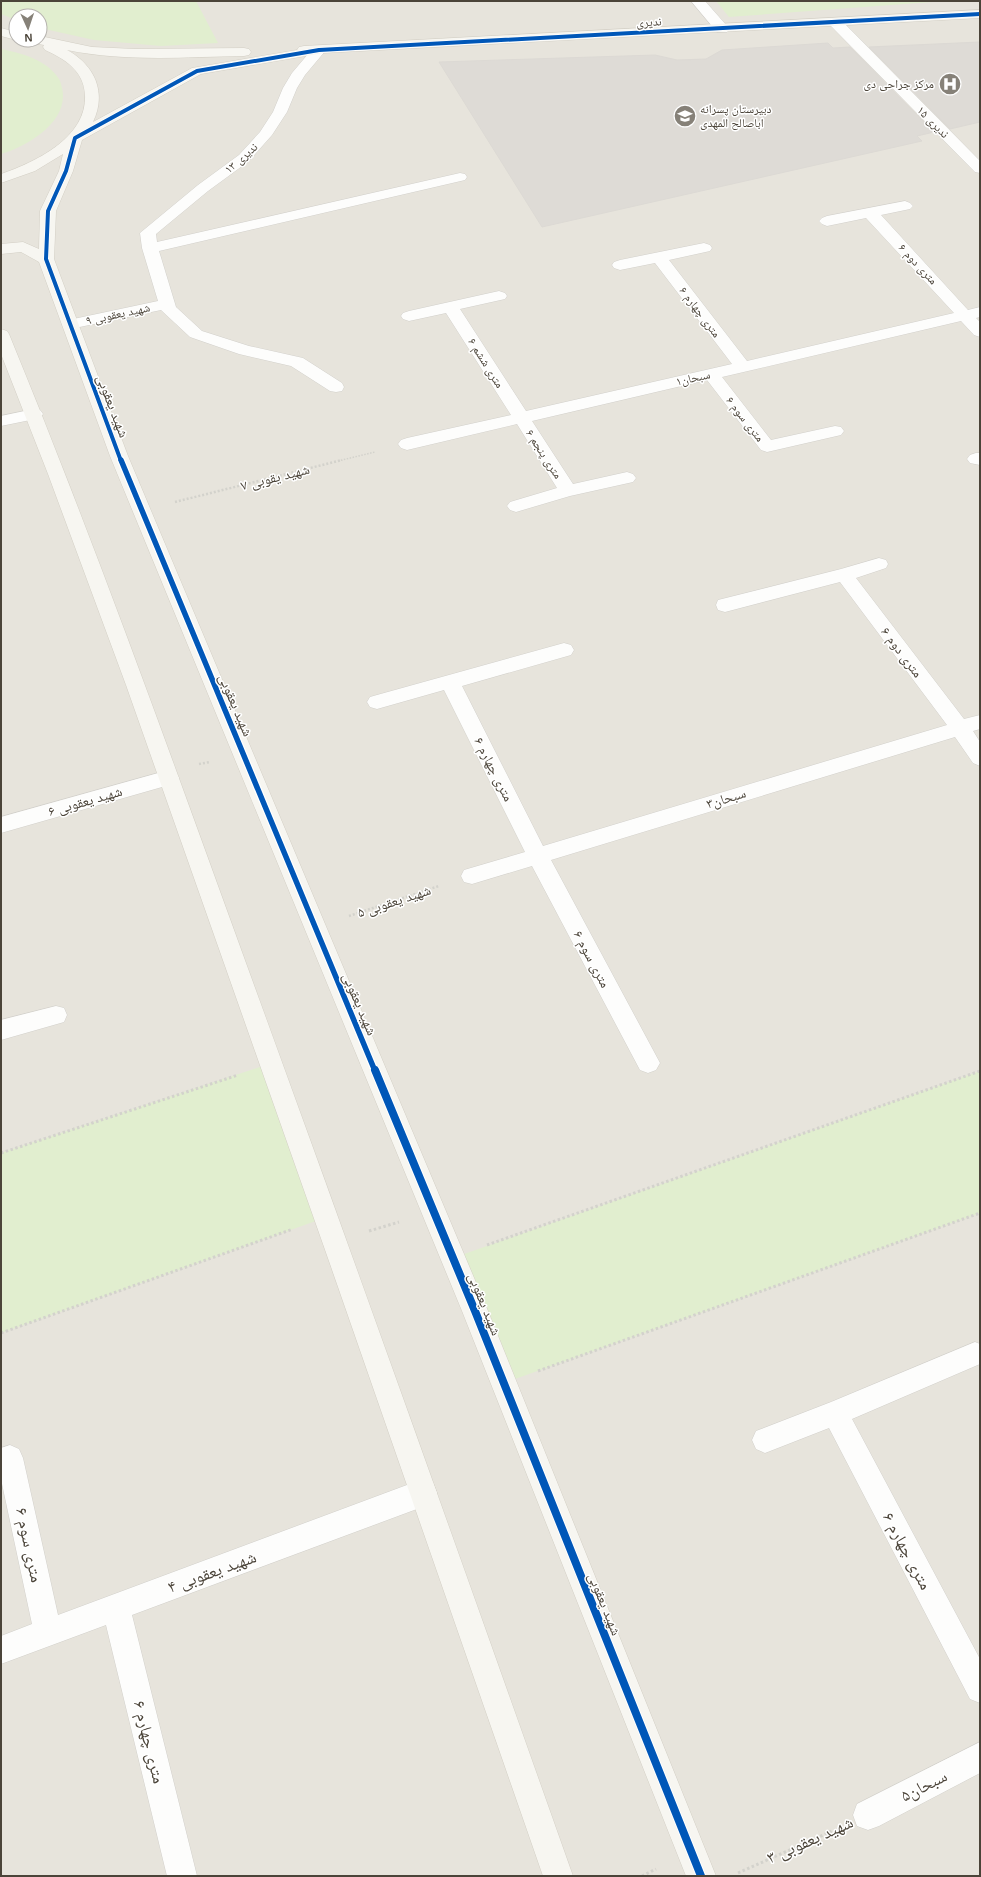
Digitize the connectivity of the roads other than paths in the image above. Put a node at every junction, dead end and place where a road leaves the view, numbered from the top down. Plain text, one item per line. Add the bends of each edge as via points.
1 (698, 1) edge
2 (980, 14) edge
3 (836, 23) junction
4 (722, 29) junction
5 (48, 42) edge
6 (48, 47) edge
7 (320, 50) junction
8 (75, 138) junction
9 (980, 169) edge
10 (460, 177) dead end
11 (1, 179) edge
12 (905, 206) dead end
13 (870, 213) junction
14 (827, 220) dead end
15 (150, 248) junction
16 (704, 248) dead end
17 (1, 249) edge
18 (659, 257) junction
19 (46, 259) junction
20 (620, 265) dead end
21 (500, 296) dead end
22 (166, 304) junction
23 (451, 308) junction
24 (973, 314) edge
25 (410, 316) dead end
26 (70, 324) junction
27 (980, 332) edge
28 (1, 334) edge
29 (742, 366) junction
30 (711, 374) junction
31 (336, 387) dead end
32 (34, 414) junction
33 (520, 417) junction
34 (1, 422) edge
35 (835, 431) dead end
36 (407, 444) road end
37 (627, 478) dead end
38 (568, 491) junction
39 (516, 506) dead end
40 (879, 564) dead end
41 (844, 575) junction
42 (725, 605) dead end
43 (564, 650) dead end
44 (450, 682) junction
45 (377, 702) dead end
46 (980, 722) edge
47 (960, 728) junction
48 (980, 758) edge
49 (167, 775) junction
50 (1, 825) edge
51 (537, 855) junction
52 (472, 876) road end
53 (56, 1015) dead end
54 (1, 1030) edge
55 (648, 1063) dead end
56 (975, 1354) dead end
57 (835, 1413) junction
58 (765, 1440) dead end
59 (5, 1459) edge
60 (423, 1493) junction
61 (116, 1607) junction
62 (48, 1633) junction
63 (1, 1650) edge
64 (980, 1689) edge
65 (980, 1757) edge
66 (868, 1815) road end
67 (182, 1876) edge
68 (558, 1876) edge
69 (701, 1876) edge

1 - 4 street
2 - 3 street, ندیری
3 - 4 street, ندیری
3 - 9 street, ندیری ۱۵
4 - 7 street, ندیری
5 - 7 street via 92,51 134,53
6 - 8 street via 66,55 85,72 94,93 90,115
7 - 8 street via 197,71
7 - 15 street, ندیری ۱۳ via 299,73 280,112 265,135 244,158 148,233
8 - 11 street via 51,156
8 - 19 street, شهید یعقوبی via 66,171 48,211
10 - 15 street
12 - 13 street
13 - 14 street
13 - 24 street, ۶ متری دوم
15 - 22 street
16 - 18 street
17 - 19 street via 23,247
18 - 20 street
18 - 29 street, ۶ متری چهارم
19 - 26 street, شهید یعقوبی
21 - 23 street
22 - 26 street, شهید یعقوبی ۹
22 - 31 street via 168,309 196,334 245,350 297,362
23 - 25 street
23 - 33 street, ۶ متری ششم
24 - 27 street, ۶ متری دوم
24 - 29 street, سبحان۱
26 - 69 street, شهید یعقوبی via 119,456 434,1211
28 - 32 street
29 - 30 street, سبحان۱
30 - 33 street, سبحان۱
30 - 35 street, ۶ متری سوم via 767,446
32 - 34 street
32 - 49 street
33 - 36 street, سبحان۱
33 - 38 street, ۶ متری پنجم
37 - 38 street
38 - 39 street
40 - 41 street
41 - 42 street
41 - 47 street, ۶ متری دوم
43 - 44 street
44 - 45 street
44 - 51 street, ۶ متری چهارم
46 - 47 street, سبحان۳
47 - 48 street, ۶ متری دوم
47 - 51 street, سبحان۳
49 - 50 street, شهید یعقوبی ۶
49 - 60 street via 337,1245
51 - 52 street, سبحان۳
51 - 55 street, ۶ متری سوم
53 - 54 street
56 - 57 street
57 - 58 street
57 - 64 street, ۶ متری چهارم
59 - 62 street, ۶ متری سوم
60 - 61 street, شهید یعقوبی ۴
60 - 68 street
61 - 62 street, شهید یعقوبی ۴
61 - 67 street, ۶ متری چهارم
62 - 63 street, شهید یعقوبی ۴
65 - 66 street, سبحان۵

